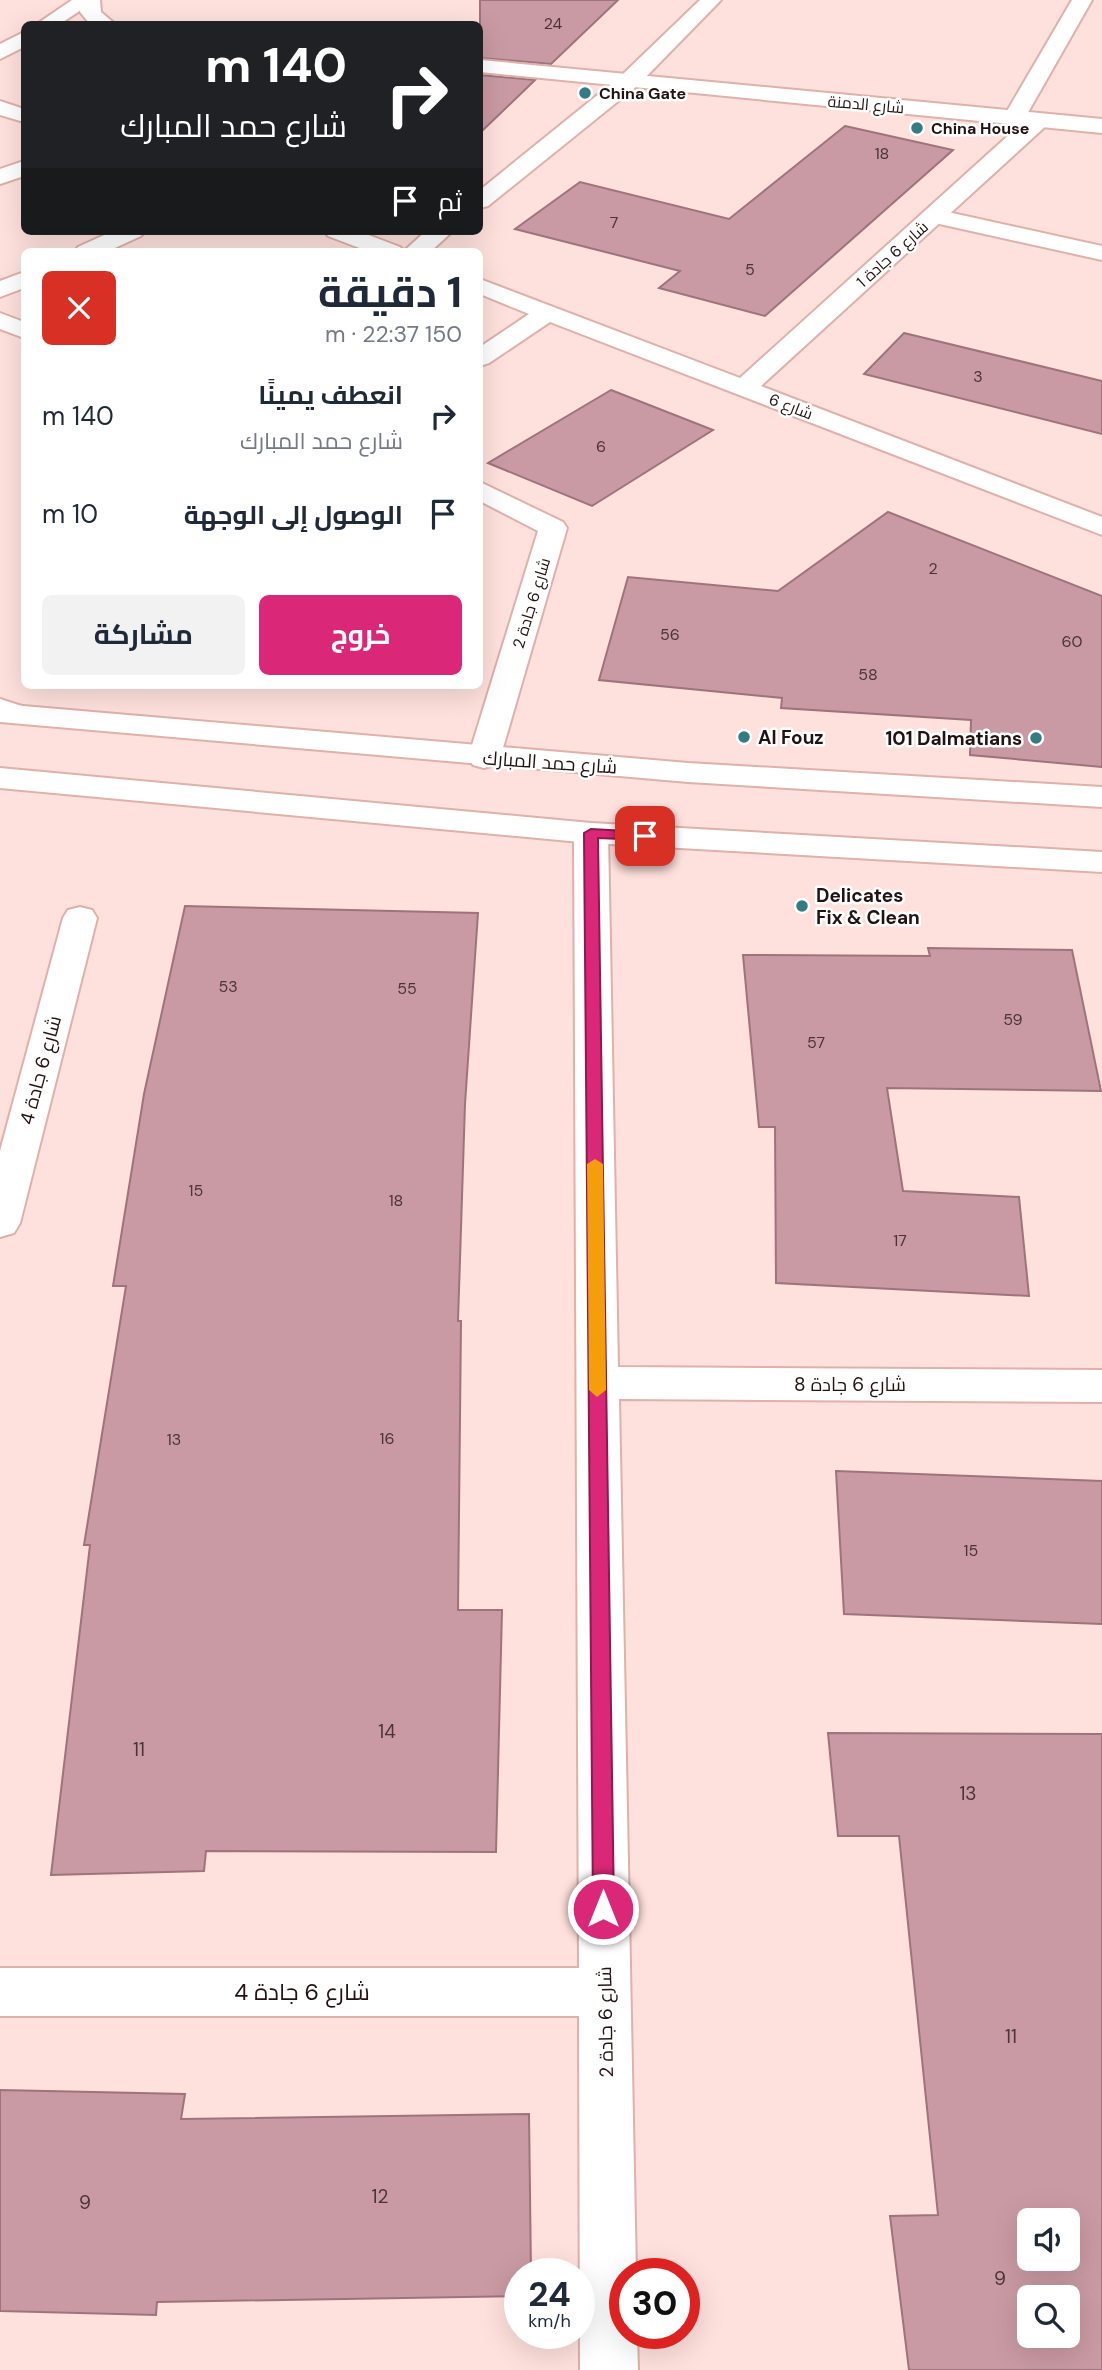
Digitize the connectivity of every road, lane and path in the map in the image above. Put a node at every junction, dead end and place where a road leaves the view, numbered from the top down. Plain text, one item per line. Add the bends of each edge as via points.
1 (88, 0) edge
2 (711, 0) edge
3 (1082, 0) edge
4 (52, 21) edge
5 (100, 21) edge
6 (483, 66) edge
7 (629, 81) junction
8 (0, 108) edge
9 (21, 116) edge
10 (1014, 118) junction
11 (1039, 120) junction
12 (1102, 126) edge
13 (21, 169) edge
14 (0, 177) edge
15 (483, 199) edge
16 (934, 216) junction
17 (124, 235) edge
18 (347, 235) edge
19 (436, 235) edge
20 (95, 248) edge
21 (381, 248) edge
22 (420, 248) edge
23 (1102, 253) edge
24 (21, 280) edge
25 (483, 287) edge
26 (0, 290) edge
27 (547, 313) junction
28 (0, 320) edge
29 (21, 330) edge
30 (483, 356) edge
31 (744, 388) junction
32 (483, 492) edge
33 (1102, 527) edge
34 (4, 711) edge
35 (484, 758) junction
36 (0, 778) edge
37 (1102, 797) edge
38 (591, 833) junction
39 (1102, 862) edge
40 (80, 918) dead end
41 (0, 1223) edge
42 (597, 1383) junction
43 (1102, 1385) edge
44 (0, 1992) edge
45 (604, 1992) junction
46 (609, 2370) edge

1 - 4 street
1 - 5 street via 92,16
2 - 7 street
3 - 10 street
6 - 7 street, شارع الدمنة
7 - 10 street, شارع الدمنة
7 - 15 street
8 - 9 street
10 - 11 street, شارع الدمنة
11 - 12 street, شارع الدمنة
11 - 16 street, شارع 6 جادة 1
13 - 14 street
16 - 23 street
16 - 31 street, شارع 6 جادة 1
17 - 20 street
18 - 21 street
19 - 22 street
24 - 26 street
25 - 27 street, شارع 6
27 - 30 street
27 - 31 street, شارع 6
28 - 29 street
31 - 33 street, شارع 6
32 - 35 street, شارع 6 جادة 2 via 553,528
34 - 35 street, شارع حمد المبارك
35 - 37 street, شارع حمد المبارك via 924,790
36 - 38 street
38 - 39 street
38 - 42 street, شارع 6 جادة 2
40 - 41 street, شارع 6 جادة 4
42 - 43 street, شارع 6 جادة 8
42 - 45 street, شارع 6 جادة 2
44 - 45 street, شارع 6 جادة 4
45 - 46 street, شارع 6 جادة 2

